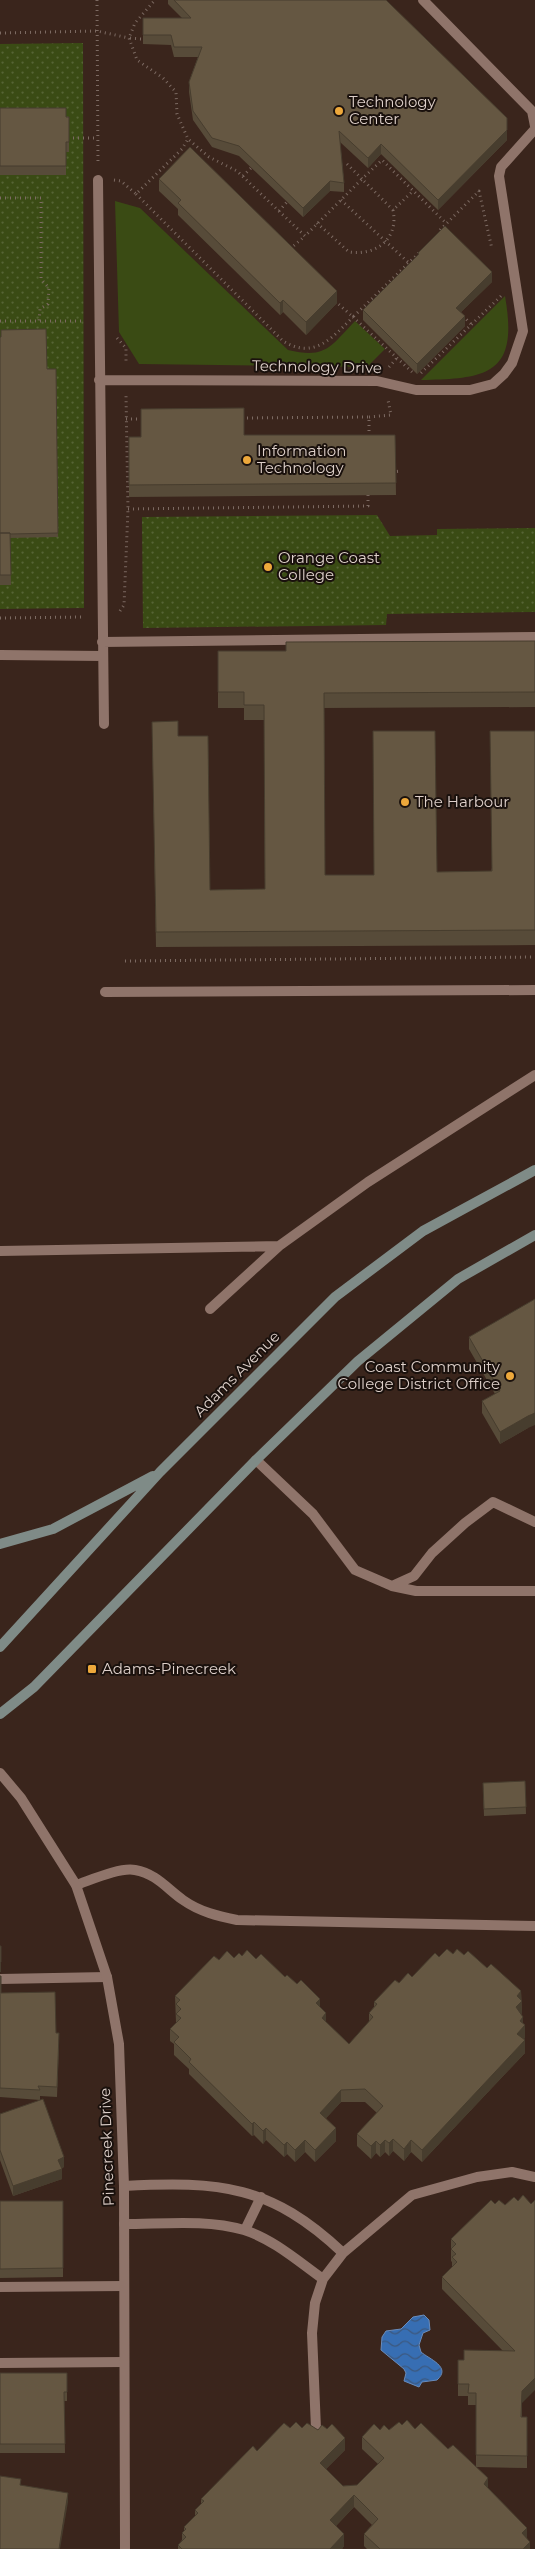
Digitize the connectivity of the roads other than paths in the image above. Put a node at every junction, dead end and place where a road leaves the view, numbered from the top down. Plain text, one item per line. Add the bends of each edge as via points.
1 (424, 0) edge
2 (535, 128) edge
3 (98, 180) road end
4 (99, 380) junction
5 (535, 636) edge
6 (102, 642) junction
7 (0, 655) edge
8 (103, 656) junction
9 (104, 724) dead end
10 (535, 990) edge
11 (105, 992) dead end
12 (535, 1075) edge
13 (535, 1170) edge
14 (535, 1235) edge
15 (279, 1246) junction
16 (0, 1251) edge
17 (210, 1309) dead end
18 (256, 1460) junction
19 (160, 1472) junction
20 (535, 1522) edge
21 (0, 1544) edge
22 (392, 1586) junction
23 (535, 1591) edge
24 (0, 1647) edge
25 (0, 1714) edge
26 (0, 1773) edge
27 (76, 1885) junction
28 (535, 1926) edge
29 (107, 1978) junction
30 (0, 1979) edge
31 (535, 2177) edge
32 (124, 2186) junction
33 (260, 2197) junction
34 (124, 2224) junction
35 (245, 2230) junction
36 (343, 2253) junction
37 (323, 2279) junction
38 (124, 2286) junction
39 (0, 2287) edge
40 (124, 2362) junction
41 (0, 2363) edge
42 (316, 2428) edge
43 (125, 2549) edge

1 - 2 street, Technology Drive via 532,111
2 - 4 street, Technology Drive via 501,167 499,176 523,331 512,363 493,384 470,390 416,390 377,380
3 - 4 street
4 - 6 street
5 - 6 street
6 - 8 street
7 - 8 street
8 - 9 street
10 - 11 street
12 - 15 street via 368,1182
13 - 19 main road, Adams Avenue via 423,1231 335,1297
14 - 18 main road via 458,1279 358,1362
15 - 16 street
15 - 17 street
18 - 22 street via 313,1514 355,1570
18 - 25 main road via 34,1687
19 - 21 main road via 53,1529
19 - 24 main road, Adams Avenue
20 - 22 street via 493,1502 464,1523 432,1553 414,1576
22 - 23 street via 416,1592
26 - 27 street, Pinecreek Drive via 21,1798
27 - 28 street via 134,1870 156,1877 203,1912 237,1920
27 - 29 street, Pinecreek Drive
29 - 30 street
29 - 32 street, Pinecreek Drive via 118,2044
31 - 36 street via 512,2172 477,2177 412,2195
32 - 33 street via 178,2183
32 - 34 street, Pinecreek Drive
33 - 35 street
33 - 36 street via 291,2211 317,2228
34 - 35 street via 217,2225
34 - 38 street, Pinecreek Drive
35 - 37 street via 266,2240
36 - 37 street
37 - 42 street via 315,2303 312,2333
38 - 39 street
38 - 40 street, Pinecreek Drive
40 - 41 street
40 - 43 street, Pinecreek Drive

